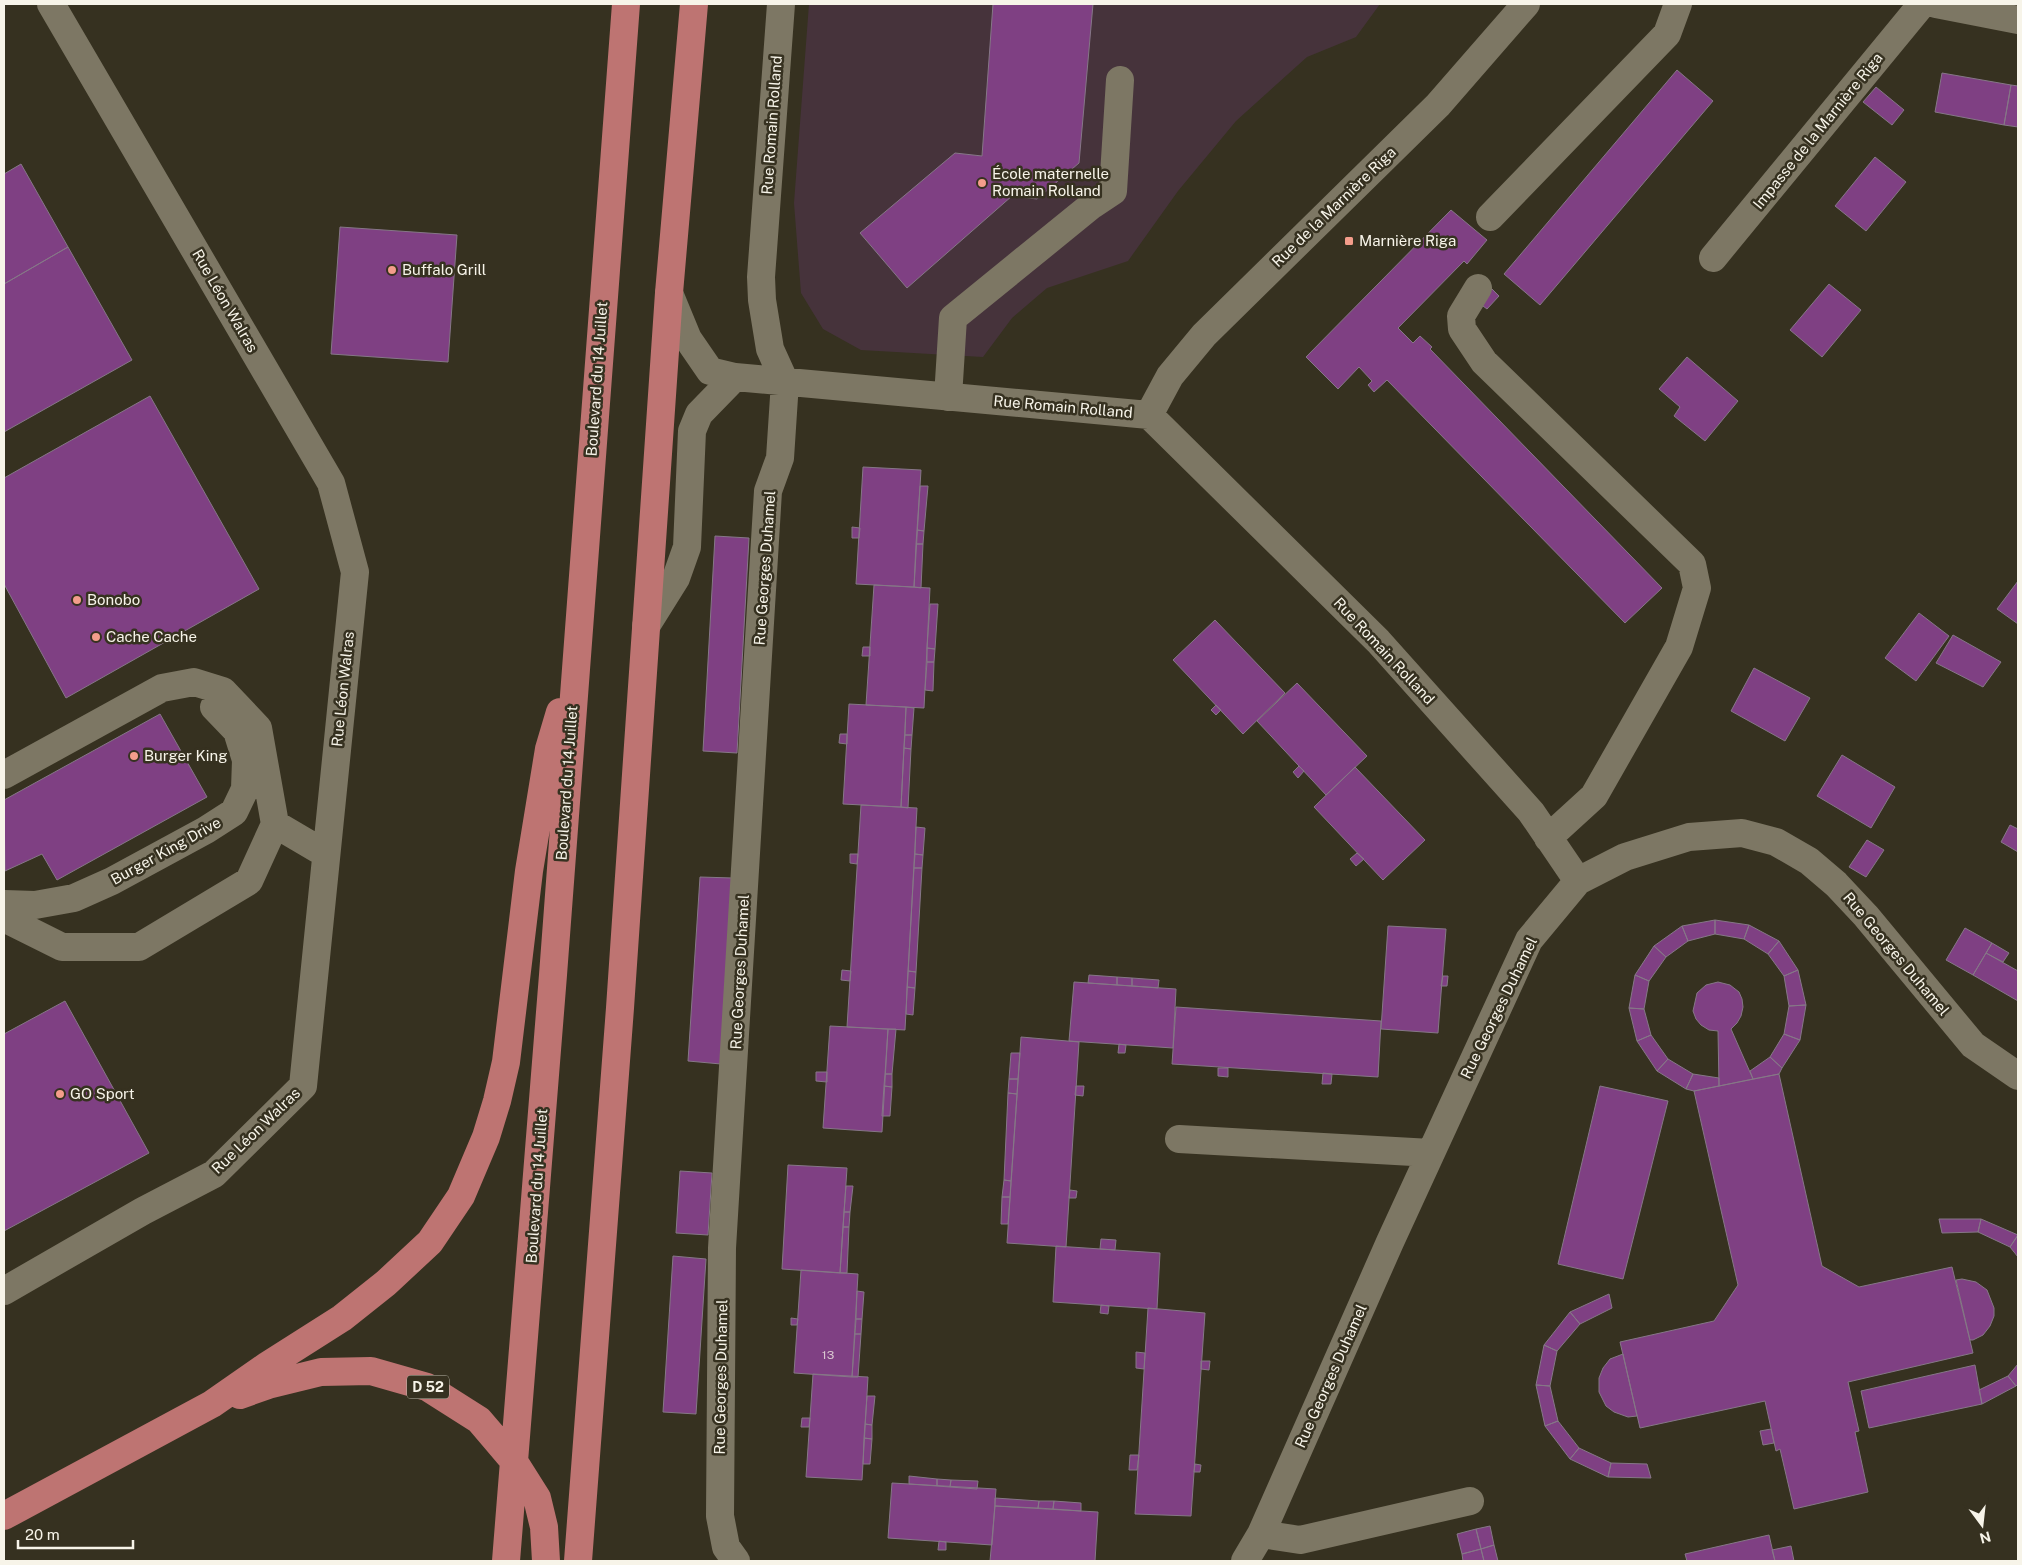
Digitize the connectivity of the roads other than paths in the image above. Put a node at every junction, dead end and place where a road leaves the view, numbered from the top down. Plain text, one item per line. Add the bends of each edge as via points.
1 (51, 4) edge
2 (626, 4) edge
3 (694, 4) edge
4 (781, 4) edge
5 (1526, 4) edge
6 (1678, 4) edge
7 (1922, 4) edge
8 (1936, 4) edge
9 (2018, 20) edge
10 (1120, 80) dead end
11 (1490, 217) dead end
12 (1713, 258) dead end
13 (1478, 288) dead end
14 (669, 293) junction
15 (735, 377) junction
16 (786, 382) junction
17 (948, 397) junction
18 (1149, 415) junction
19 (646, 626) junction
20 (576, 655) junction
21 (11, 771) edge
22 (275, 824) junction
23 (1548, 838) junction
24 (326, 854) junction
25 (1578, 882) junction
26 (4, 904) edge
27 (4, 918) edge
28 (2018, 1076) edge
29 (1179, 1139) dead end
30 (1431, 1153) junction
31 (4, 1291) edge
32 (212, 1404) junction
33 (513, 1460) junction
34 (1470, 1501) dead end
35 (4, 1516) edge
36 (1261, 1534) junction
37 (506, 1561) edge
38 (546, 1561) edge
39 (578, 1561) edge
40 (736, 1561) edge
41 (1245, 1561) edge

1 - 24 street, Rue Léon Walras via 331,483 355,572
2 - 20 main road, Boulevard du 14 Juillet
3 - 14 main road
4 - 16 street, Rue Romain Rolland via 761,277 770,349
5 - 18 street, Rue de la Marnière Riga via 1438,105 1204,335 1170,376
6 - 11 street via 1667,34
7 - 12 street, Impasse de la Marnière Riga
8 - 9 street
10 - 17 street via 1113,191 953,318
13 - 23 street via 1461,316 1461,323 1462,330 1484,362 1692,564 1697,588 1680,647 1594,796
14 - 15 street via 688,339 710,371
14 - 19 main road
15 - 16 street
15 - 19 street via 699,414 692,431 687,546 676,578
16 - 17 street, Rue Romain Rolland
16 - 40 street, Rue Georges Duhamel via 780,458 768,491 722,1248 720,1516 726,1547
17 - 18 street, Rue Romain Rolland
18 - 23 street, Rue Romain Rolland via 1378,641 1531,812
19 - 39 main road
20 - 32 main road via 550,750 529,871 506,1062 486,1137 460,1196 430,1242 386,1283 342,1318
20 - 33 main road, Boulevard du 14 Juillet via 521,1391
21 - 22 street via 162,688 194,682 223,691 258,728
21 - 26 street, Burger King Drive via 54,761 158,700 190,693 218,710 237,731 246,760 245,788 234,812 206,830 74,898 35,905
22 - 24 street
22 - 27 street via 249,881 139,946 62,947
23 - 25 street, Rue Romain Rolland
24 - 31 street, Rue Léon Walras via 303,1086 214,1174
25 - 28 street, Rue Georges Duhamel via 1625,857 1689,837 1742,833 1776,842 1809,861 1836,884 1973,1045
25 - 30 street, Rue Georges Duhamel via 1529,940
29 - 30 street
30 - 36 street, Rue Georges Duhamel
32 - 33 main road, D 52 via 321,1372 371,1371 434,1391 479,1420
32 - 35 main road
33 - 37 main road, Boulevard du 14 Juillet
33 - 38 main road, D 52 via 536,1498 544,1527
34 - 36 street via 1300,1540
36 - 41 street, Rue Georges Duhamel

